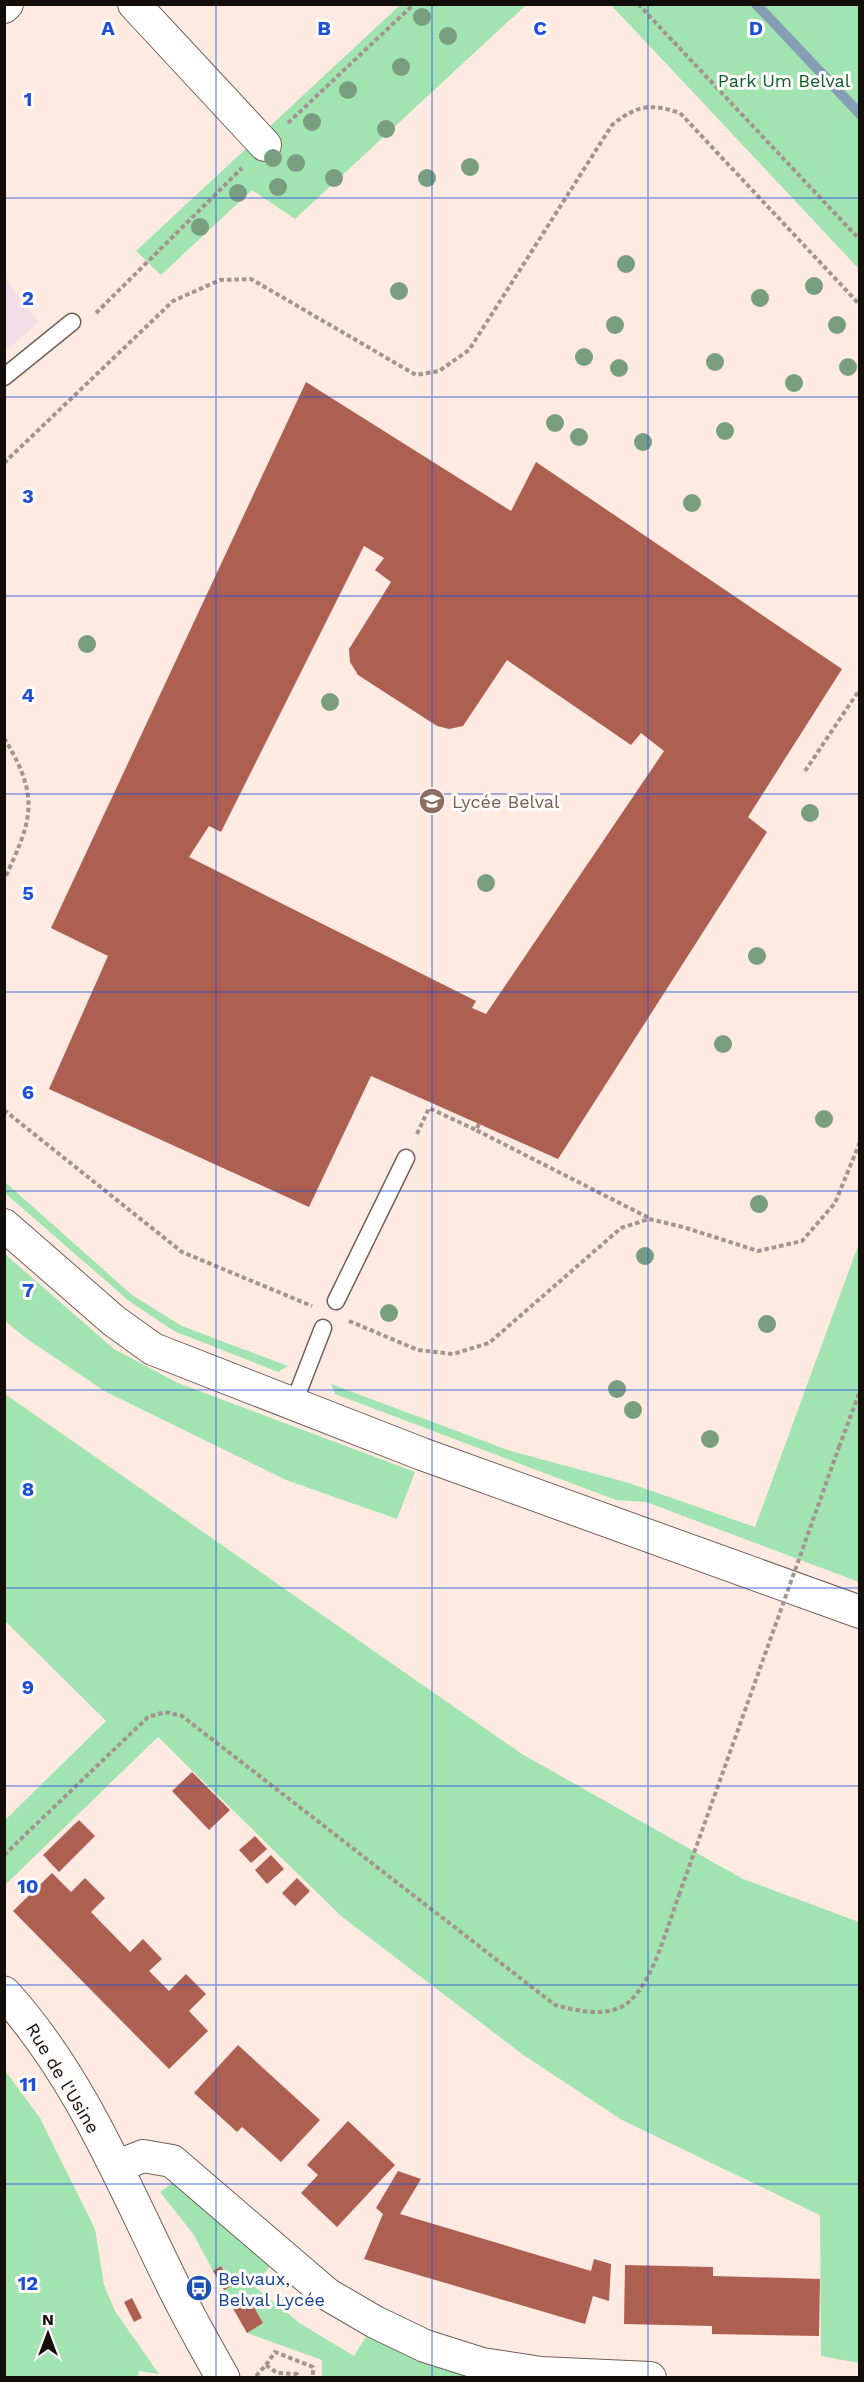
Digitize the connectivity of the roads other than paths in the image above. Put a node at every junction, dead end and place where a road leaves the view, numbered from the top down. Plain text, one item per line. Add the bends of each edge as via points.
1 (134, 4) edge
2 (265, 146) dead end
3 (80, 321) road end
4 (4, 377) edge
5 (406, 1158) road end
6 (4, 1225) edge
7 (329, 1306) road end
8 (323, 1329) dead end
9 (293, 1405) junction
10 (860, 1612) edge
11 (4, 1994) edge
12 (116, 2167) junction
13 (223, 2377) edge
14 (650, 2378) edge

1 - 2 street
3 - 4 lane
5 - 7 lane
6 - 9 street via 114,1321 153,1349
8 - 9 lane
9 - 10 street
11 - 12 main road, Rue de l'Usine via 28,2019 67,2077
12 - 13 main road, Rue de l'Usine via 170,2280
12 - 14 street via 143,2156 172,2161 327,2294 425,2346 482,2364 541,2373

